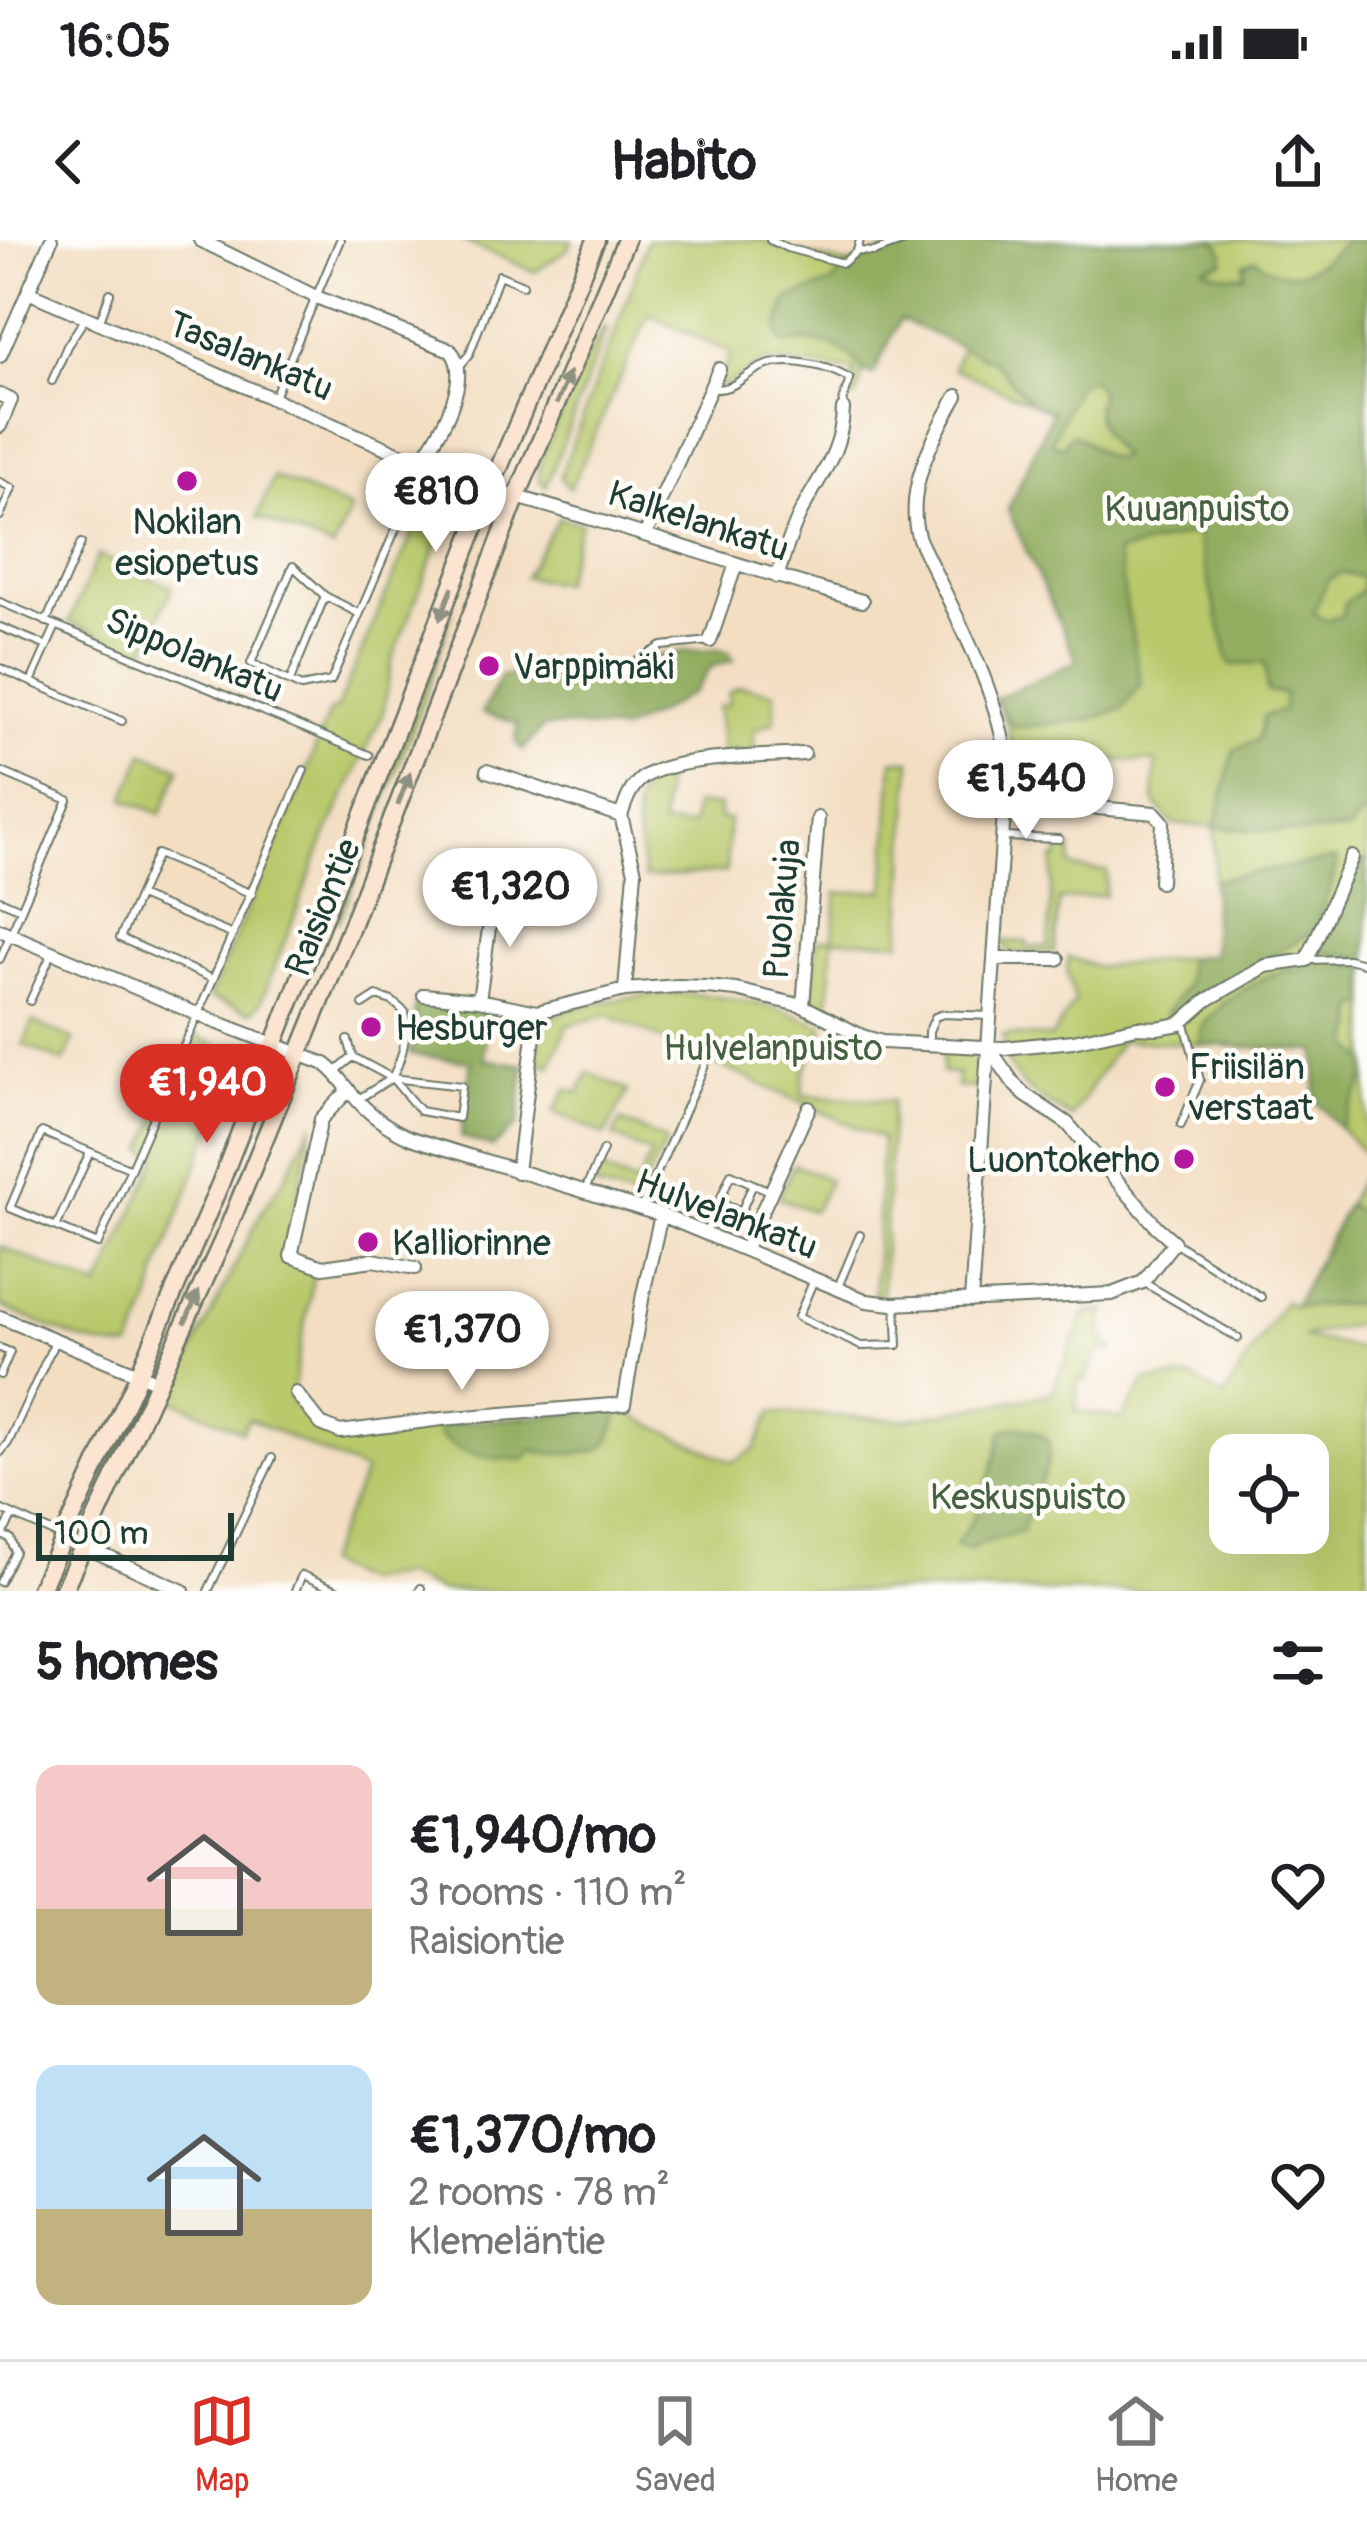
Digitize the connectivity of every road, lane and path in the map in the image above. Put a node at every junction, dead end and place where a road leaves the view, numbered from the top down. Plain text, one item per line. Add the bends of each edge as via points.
1 (51, 240) edge
2 (200, 240) edge
3 (340, 240) edge
4 (596, 240) edge
5 (626, 240) edge
6 (770, 240) edge
7 (860, 240) edge
8 (907, 240) edge
9 (857, 251) junction
10 (523, 285) dead end
11 (28, 292) junction
12 (110, 293) dead end
13 (316, 297) junction
14 (85, 317) junction
15 (99, 322) junction
16 (0, 356) edge
17 (459, 367) junction
18 (718, 369) dead end
19 (52, 381) dead end
20 (710, 388) junction
21 (0, 395) edge
22 (957, 395) dead end
23 (274, 398) junction
24 (843, 409) joint
25 (0, 426) edge
26 (421, 461) junction
27 (0, 482) edge
28 (490, 489) junction
29 (518, 496) junction
30 (0, 516) edge
31 (645, 535) junction
32 (81, 542) dead end
33 (736, 563) junction
34 (777, 577) junction
35 (325, 596) junction
36 (862, 601) dead end
37 (0, 602) edge
38 (358, 613) junction
39 (46, 622) junction
40 (56, 626) junction
41 (0, 627) edge
42 (710, 641) joint
43 (47, 646) junction
44 (538, 664) dead end
45 (0, 668) edge
46 (31, 682) junction
47 (290, 682) junction
48 (122, 721) dead end
49 (803, 754) dead end
50 (369, 755) dead end
51 (304, 770) dead end
52 (0, 771) edge
53 (487, 771) dead end
54 (1004, 800) junction
55 (621, 816) junction
56 (818, 818) dead end
57 (1002, 837) junction
58 (1059, 839) dead end
59 (1352, 856) dead end
60 (1160, 882) dead end
61 (494, 892) dead end
62 (252, 893) junction
63 (139, 896) junction
64 (0, 900) edge
65 (21, 909) junction
66 (5, 932) edge
67 (232, 935) junction
68 (52, 952) junction
69 (0, 959) edge
70 (994, 959) junction
71 (1058, 959) dead end
72 (1306, 960) junction
73 (1367, 964) edge
74 (213, 979) junction
75 (626, 990) junction
76 (424, 995) dead end
77 (479, 1000) junction
78 (30, 1001) dead end
79 (363, 1005) dead end
80 (803, 1006) junction
81 (537, 1012) junction
82 (198, 1014) junction
83 (989, 1016) junction
84 (1184, 1020) junction
85 (348, 1040) dead end
86 (274, 1044) junction
87 (929, 1045) junction
88 (987, 1045) junction
89 (299, 1054) junction
90 (353, 1057) junction
91 (706, 1063) dead end
92 (335, 1072) junction
93 (392, 1078) junction
94 (353, 1095) junction
95 (809, 1108) dead end
96 (1181, 1125) dead end
97 (603, 1150) dead end
98 (90, 1152) junction
99 (129, 1168) junction
100 (517, 1172) junction
101 (753, 1184) junction
102 (771, 1191) junction
103 (584, 1192) junction
104 (719, 1202) junction
105 (641, 1208) junction
106 (661, 1215) junction
107 (56, 1227) junction
108 (706, 1232) junction
109 (860, 1235) dead end
110 (1174, 1242) junction
111 (746, 1249) junction
112 (415, 1268) dead end
113 (815, 1279) junction
114 (1142, 1282) junction
115 (837, 1289) junction
116 (1261, 1297) dead end
117 (971, 1301) junction
118 (896, 1304) junction
119 (0, 1317) edge
120 (1238, 1338) dead end
121 (56, 1339) junction
122 (0, 1348) edge
123 (139, 1374) junction
124 (0, 1375) edge
125 (158, 1382) junction
126 (296, 1393) dead end
127 (0, 1454) edge
128 (272, 1458) dead end
129 (0, 1509) edge
130 (13, 1515) junction
131 (1, 1535) edge
132 (64, 1538) junction
133 (83, 1546) junction
134 (0, 1582) edge
135 (39, 1591) edge
136 (63, 1591) edge
137 (183, 1591) edge
138 (208, 1591) edge
139 (295, 1591) edge
140 (339, 1591) edge

1 - 11 street
2 - 13 street
3 - 13 lane
4 - 28 main road, Raisiontie
29 -> 5 main road, Raisiontie
6 - 9 lane via 843,263
7 - 9 lane
8 - 9 lane
10 - 17 lane via 499,275
11 - 14 street, Tasalankatu
11 - 16 street
12 - 15 lane
13 - 17 street via 450,350
13 - 23 lane
14 - 15 street, Tasalankatu
14 - 19 lane
15 - 23 street, Tasalankatu
17 - 26 street via 449,410
18 - 20 street
20 - 24 lane via 734,387 770,364 812,365 850,379
20 - 31 street
21 - 25 street via 11,400
22 - 54 street via 920,475 914,525 995,708
23 - 26 street, Tasalankatu
24 - 34 street via 843,434 798,517
26 - 28 street, Tasalankatu
26 - 38 lane
27 - 30 lane via 12,488
28 - 29 street, Tasalankatu
28 -> 86 main road, Raisiontie
29 - 31 street, Kalkelankatu
89 -> 29 main road, Raisiontie
31 - 33 street, Kalkelankatu
32 - 39 lane
33 - 34 street, Kalkelankatu
33 - 42 street
34 - 36 street, Kalkelankatu
35 - 38 lane
35 - 47 lane
35 - 47 lane via 293,566 251,663
37 - 39 lane, Sippolankatu
38 - 47 lane via 331,681
39 - 40 lane, Sippolankatu
40 - 43 lane
40 - 50 lane, Sippolankatu
41 - 43 lane
42 - 44 lane via 662,646 601,672
43 - 46 lane
45 - 46 lane
46 - 48 lane
49 - 55 street via 669,766 638,782
51 - 62 lane
52 - 65 lane via 68,800
53 - 55 street
54 - 57 street
54 - 60 street via 1155,813 1163,822
55 - 75 street via 635,872
56 - 80 street, Puolakuja
57 - 58 lane
57 - 70 street
59 - 72 street
61 - 77 street
62 - 63 lane via 158,854
62 - 67 lane
63 - 67 lane
63 - 74 lane via 120,938
64 - 65 lane
65 - 66 lane
66 - 68 street, Hulvelankatu
66 - 69 lane
67 - 74 lane
68 - 78 lane
68 - 82 street, Hulvelankatu
70 - 71 street
70 - 83 street
72 - 73 lane
72 - 84 street via 1266,966
74 - 82 lane
75 - 80 street via 707,987
75 - 81 street
76 - 77 street
77 - 81 street
79 - 93 lane via 377,996 405,1012
80 - 87 street via 862,1036
81 - 100 street
82 - 86 street, Hulvelankatu
82 - 99 lane
83 - 87 lane via 935,1017
83 - 88 street
84 - 88 street via 1073,1041
84 - 96 lane via 1200,1080
85 - 90 lane
86 - 89 street, Hulvelankatu
86 - 123 main road, Raisiontie
87 - 88 street
88 - 110 street via 1020,1090 1067,1123
88 - 117 street
89 - 92 street, Hulvelankatu
125 -> 89 main road, Raisiontie
90 - 92 lane
90 - 93 lane
91 - 105 lane
92 - 94 street, Hulvelankatu
93 - 93 lane via 420,1111 458,1118 462,1086
93 - 94 lane
94 - 100 street, Hulvelankatu via 396,1132
94 - 112 street via 321,1119 291,1256 323,1267 373,1260
95 - 102 street
97 - 103 lane
98 - 99 lane
98 - 107 lane
98 - 107 lane via 42,1132 10,1208
99 - 107 lane via 98,1244
100 - 103 street, Hulvelankatu
101 - 102 lane
101 - 104 lane via 741,1212
101 - 104 lane via 731,1174
102 - 111 street
103 - 105 street, Hulvelankatu
104 - 108 lane
105 - 106 street, Hulvelankatu
106 - 108 street, Hulvelankatu
106 - 126 street via 624,1404 340,1432 321,1424
108 - 111 street, Hulvelankatu
109 - 115 lane
110 - 114 street
110 - 116 lane
111 - 113 street, Hulvelankatu
113 - 115 street, Hulvelankatu
113 - 118 lane via 798,1317 861,1346 898,1345
114 - 117 street, Hulvelankatu via 1112,1294
114 - 120 lane
115 - 118 street, Hulvelankatu
117 - 118 street, Hulvelankatu
119 - 121 street
121 - 123 street
121 - 127 lane
122 - 124 lane via 10,1352
123 - 125 street
123 - 132 main road, Raisiontie
125 - 133 main road, Raisiontie
128 - 138 lane
129 - 130 lane
130 - 131 lane
130 - 132 lane
131 - 134 lane via 14,1552
132 - 133 lane
132 - 135 main road, Raisiontie
133 - 136 main road, Raisiontie
133 - 137 street
139 - 140 lane via 302,1575

